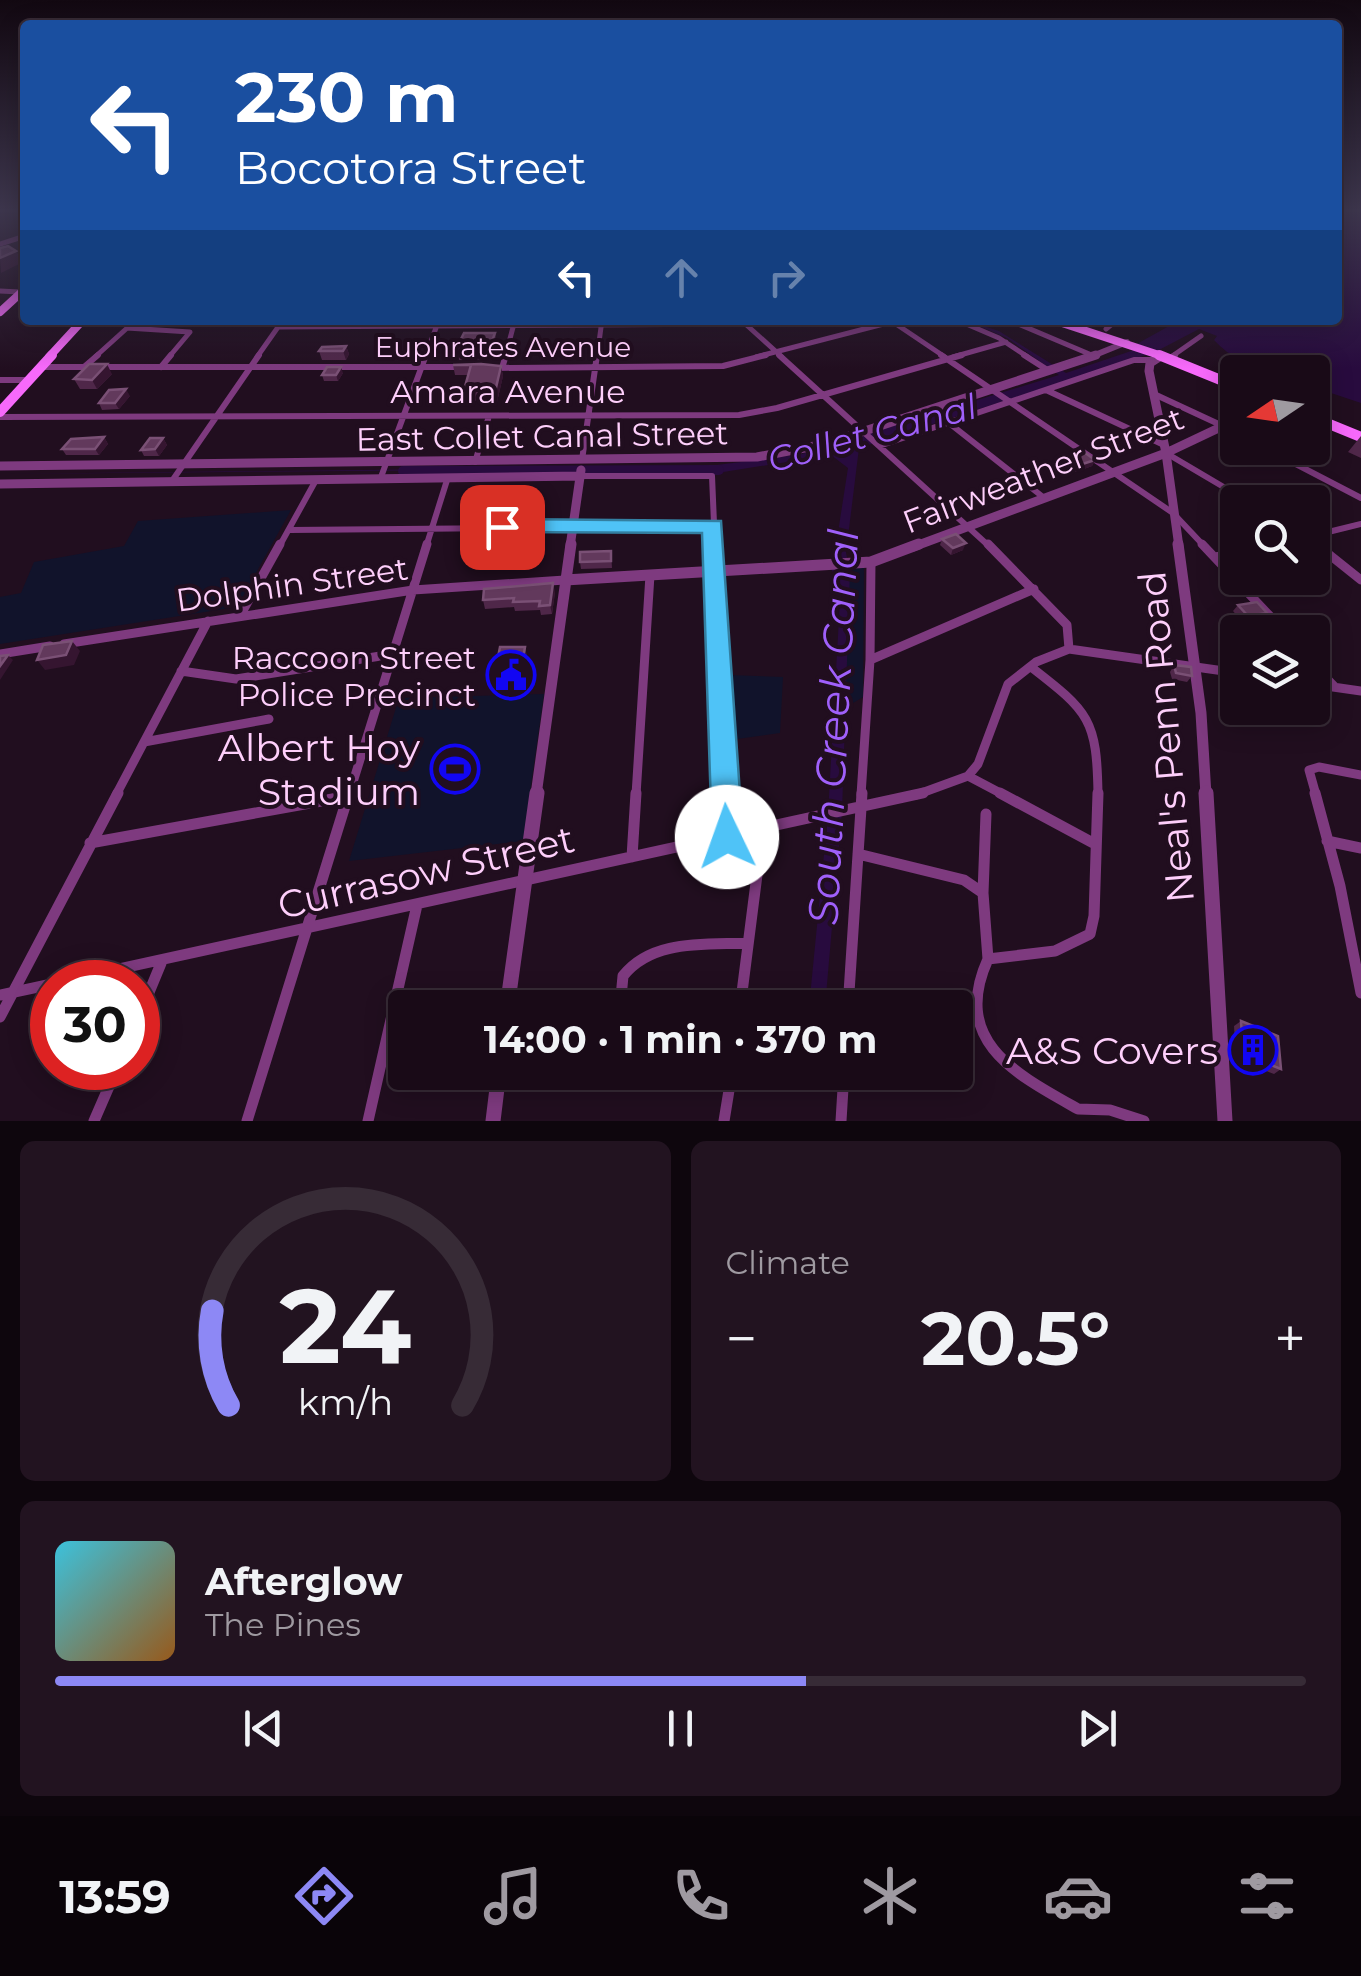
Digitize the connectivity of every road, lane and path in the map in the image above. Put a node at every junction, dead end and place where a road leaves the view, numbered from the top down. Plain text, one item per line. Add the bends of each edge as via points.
1 (20, 293) edge
2 (0, 312) edge
3 (78, 325) edge
4 (131, 325) edge
5 (280, 325) edge
6 (438, 325) edge
7 (513, 325) edge
8 (602, 325) edge
9 (746, 325) edge
10 (879, 325) edge
11 (899, 325) edge
12 (968, 325) edge
13 (1021, 325) edge
14 (1069, 325) edge
15 (1110, 325) edge
16 (128, 328) junction
17 (1106, 328) dead end
18 (1202, 336) dead end
19 (1006, 342) junction
20 (1130, 343) junction
21 (776, 352) junction
22 (1094, 356) junction
23 (1160, 357) junction
24 (945, 359) junction
25 (40, 367) junction
26 (84, 367) junction
27 (424, 367) junction
28 (463, 367) edge
29 (594, 367) junction
30 (160, 368) junction
31 (249, 368) junction
32 (482, 368) edge
33 (502, 368) junction
34 (1055, 371) junction
35 (0, 380) edge
36 (29, 380) junction
37 (1220, 380) edge
38 (1046, 390) junction
39 (822, 394) junction
40 (1154, 394) junction
41 (999, 397) junction
42 (0, 414) edge
43 (588, 415) junction
44 (489, 416) junction
45 (216, 417) junction
46 (404, 417) junction
47 (949, 422) junction
48 (1220, 424) edge
49 (1330, 424) edge
50 (1220, 428) edge
51 (866, 432) junction
52 (1361, 437) edge
53 (878, 444) junction
54 (1165, 449) junction
55 (582, 461) junction
56 (475, 462) junction
57 (1298, 465) edge
58 (0, 466) edge
59 (383, 470) junction
60 (1112, 471) junction
61 (177, 473) junction
62 (581, 475) junction
63 (448, 477) junction
64 (316, 480) junction
65 (0, 484) edge
66 (1222, 485) edge
67 (1043, 497) junction
68 (1361, 498) edge
69 (1174, 513) junction
70 (1361, 524) edge
71 (573, 525) junction
72 (713, 526) junction
73 (970, 526) junction
74 (432, 529) junction
75 (290, 530) junction
76 (1330, 533) edge
77 (1330, 554) edge
78 (1220, 556) edge
79 (1215, 557) junction
80 (866, 562) junction
81 (833, 564) joint
82 (714, 570) junction
83 (650, 575) junction
84 (565, 580) junction
85 (1361, 580) edge
86 (413, 590) junction
87 (1034, 590) junction
88 (1269, 615) edge
89 (240, 616) junction
90 (208, 621) junction
91 (1070, 649) junction
92 (0, 654) edge
93 (393, 654) junction
94 (870, 660) junction
95 (1032, 667) junction
96 (1196, 667) junction
97 (1220, 670) edge
98 (182, 671) junction
99 (1330, 682) edge
100 (1330, 687) edge
101 (1336, 688) junction
102 (1361, 691) edge
103 (269, 720) dead end
104 (144, 742) junction
105 (968, 776) junction
106 (1361, 776) edge
107 (349, 796) junction
108 (856, 807) junction
109 (986, 814) dead end
110 (763, 828) junction
111 (727, 837) junction
112 (1327, 841) junction
113 (90, 843) junction
114 (1095, 844) junction
115 (1361, 848) edge
116 (858, 854) junction
117 (632, 857) junction
118 (522, 882) junction
119 (983, 893) junction
120 (418, 905) junction
121 (307, 930) junction
122 (748, 943) junction
123 (1356, 950) edge
124 (988, 959) junction
125 (162, 961) joint
126 (160, 966) edge
127 (509, 990) edge
128 (621, 990) edge
129 (742, 990) edge
130 (849, 990) edge
131 (1361, 993) edge
132 (7, 994) edge
133 (0, 1018) edge
134 (107, 1090) edge
135 (496, 1090) edge
136 (729, 1090) edge
137 (843, 1090) edge
138 (1077, 1115) edge
139 (94, 1121) edge
140 (247, 1121) edge
141 (368, 1121) edge
142 (492, 1121) edge
143 (724, 1121) edge
144 (841, 1121) edge
145 (1144, 1121) edge
146 (1225, 1121) edge

1 - 2 main road
3 - 25 main road
4 - 16 street
5 - 31 street
6 - 27 street
7 - 33 street
8 - 29 street
9 - 21 street
10 - 21 street, Euphrates Avenue
11 - 24 street
12 - 19 street
13 - 22 street
14 - 20 main road
15 - 17 street
16 - 26 street
16 - 30 street via 190,334
18 - 23 street
19 - 24 street, Amara Avenue
19 - 34 street
20 - 22 street, East Collet Canal Street
20 - 23 main road
21 - 29 street, Euphrates Avenue via 715,366
21 - 39 street
22 - 34 street, East Collet Canal Street
23 - 37 main road
23 - 38 street
23 - 40 street, Neal's Penn Road via 1149,371
24 - 39 street, Amara Avenue
24 - 41 street
25 - 26 street, Euphrates Avenue
25 - 36 main road
26 - 30 street, Euphrates Avenue
27 - 28 street, Euphrates Avenue
27 - 31 street, Euphrates Avenue
27 - 46 street
29 - 33 street, Euphrates Avenue
29 - 43 street
30 - 31 street, Euphrates Avenue
31 - 45 street
32 - 33 street, Euphrates Avenue
34 - 41 street, East Collet Canal Street
35 - 36 street
36 - 42 main road
38 - 41 street
38 - 54 street
39 - 43 street, Amara Avenue via 740,415
39 - 51 street
40 - 48 street
40 - 54 street, Neal's Penn Road
41 - 47 street
41 - 51 street, East Collet Canal Street
41 - 60 street
42 - 45 street, Amara Avenue
43 - 44 street, Amara Avenue
43 - 55 street
44 - 46 street, Amara Avenue
44 - 56 street
45 - 46 street, Amara Avenue
45 - 61 street
46 - 59 street
47 - 53 street
47 - 67 street
49 - 52 main road
50 - 54 street, Fairweather Street
51 - 53 street
51 - 55 street, East Collet Canal Street via 757,457
53 - 73 street
54 - 60 street, Fairweather Street
54 - 66 street
54 - 69 street, Neal's Penn Road
55 - 56 street, East Collet Canal Street
55 - 62 street
56 - 59 street, East Collet Canal Street
57 - 68 street
58 - 61 street, East Collet Canal Street
59 - 61 street, East Collet Canal Street
59 - 63 street
59 - 64 street
60 - 67 street, Fairweather Street
60 - 69 street
61 - 64 street
61 - 65 street
62 - 63 street
62 - 71 street
62 - 72 street via 712,476
63 - 74 street
64 - 75 street
67 - 73 street, Fairweather Street
69 - 79 street
69 - 96 street, Neal's Penn Road
70 - 76 street
71 - 72 street
71 - 74 street
71 - 84 street
72 - 82 street
73 - 80 street, Fairweather Street
73 - 87 street
74 - 75 street
74 - 86 street
75 - 89 street
77 - 85 street
78 - 79 street
79 - 88 street
80 - 81 street, Fairweather Street
80 - 94 street
81 - 82 street, Dolphin Street
82 - 83 street, Dolphin Street
82 - 111 street
83 - 84 street, Dolphin Street
83 - 117 street
84 - 86 street, Dolphin Street
84 - 118 street
86 - 89 street, Dolphin Street
86 - 93 street
87 - 91 street via 1067,626
87 - 94 street
89 - 90 street, Dolphin Street
90 - 92 street, Dolphin Street
90 - 98 street
91 - 95 street
91 - 96 street
93 - 98 street via 236,679
93 - 107 street
94 - 108 street
95 - 105 street via 1008,684
95 - 114 street via 1088,715 1096,770
96 - 97 street
96 - 146 street, Neal's Penn Road
98 - 104 street
99 - 101 street
100 - 101 street
101 - 102 street
103 - 104 street
104 - 113 street
105 - 108 street, Currasow Street via 912,798
105 - 114 street
106 - 112 street via 1310,767
107 - 113 street
107 - 121 street
108 - 110 street, Currasow Street
108 - 116 street
109 - 119 street
110 - 111 street, Currasow Street
110 - 122 street
111 - 117 street, Currasow Street
112 - 115 street
112 - 123 street
113 - 132 street
114 - 124 street via 1090,934 1062,952
116 - 119 street via 964,880
116 - 130 street
117 - 118 street, Currasow Street
118 - 120 street, Currasow Street
118 - 127 street
119 - 124 street
120 - 121 street, Currasow Street
120 - 141 street
121 - 125 street, Currasow Street
121 - 140 street
122 - 128 street via 656,951 635,960
122 - 129 street
123 - 131 street
124 - 138 street via 976,979 982,1037 1001,1061
125 - 126 street
132 - 133 street
134 - 139 street
135 - 142 street
136 - 143 street
137 - 144 street
138 - 145 street via 1095,1108

